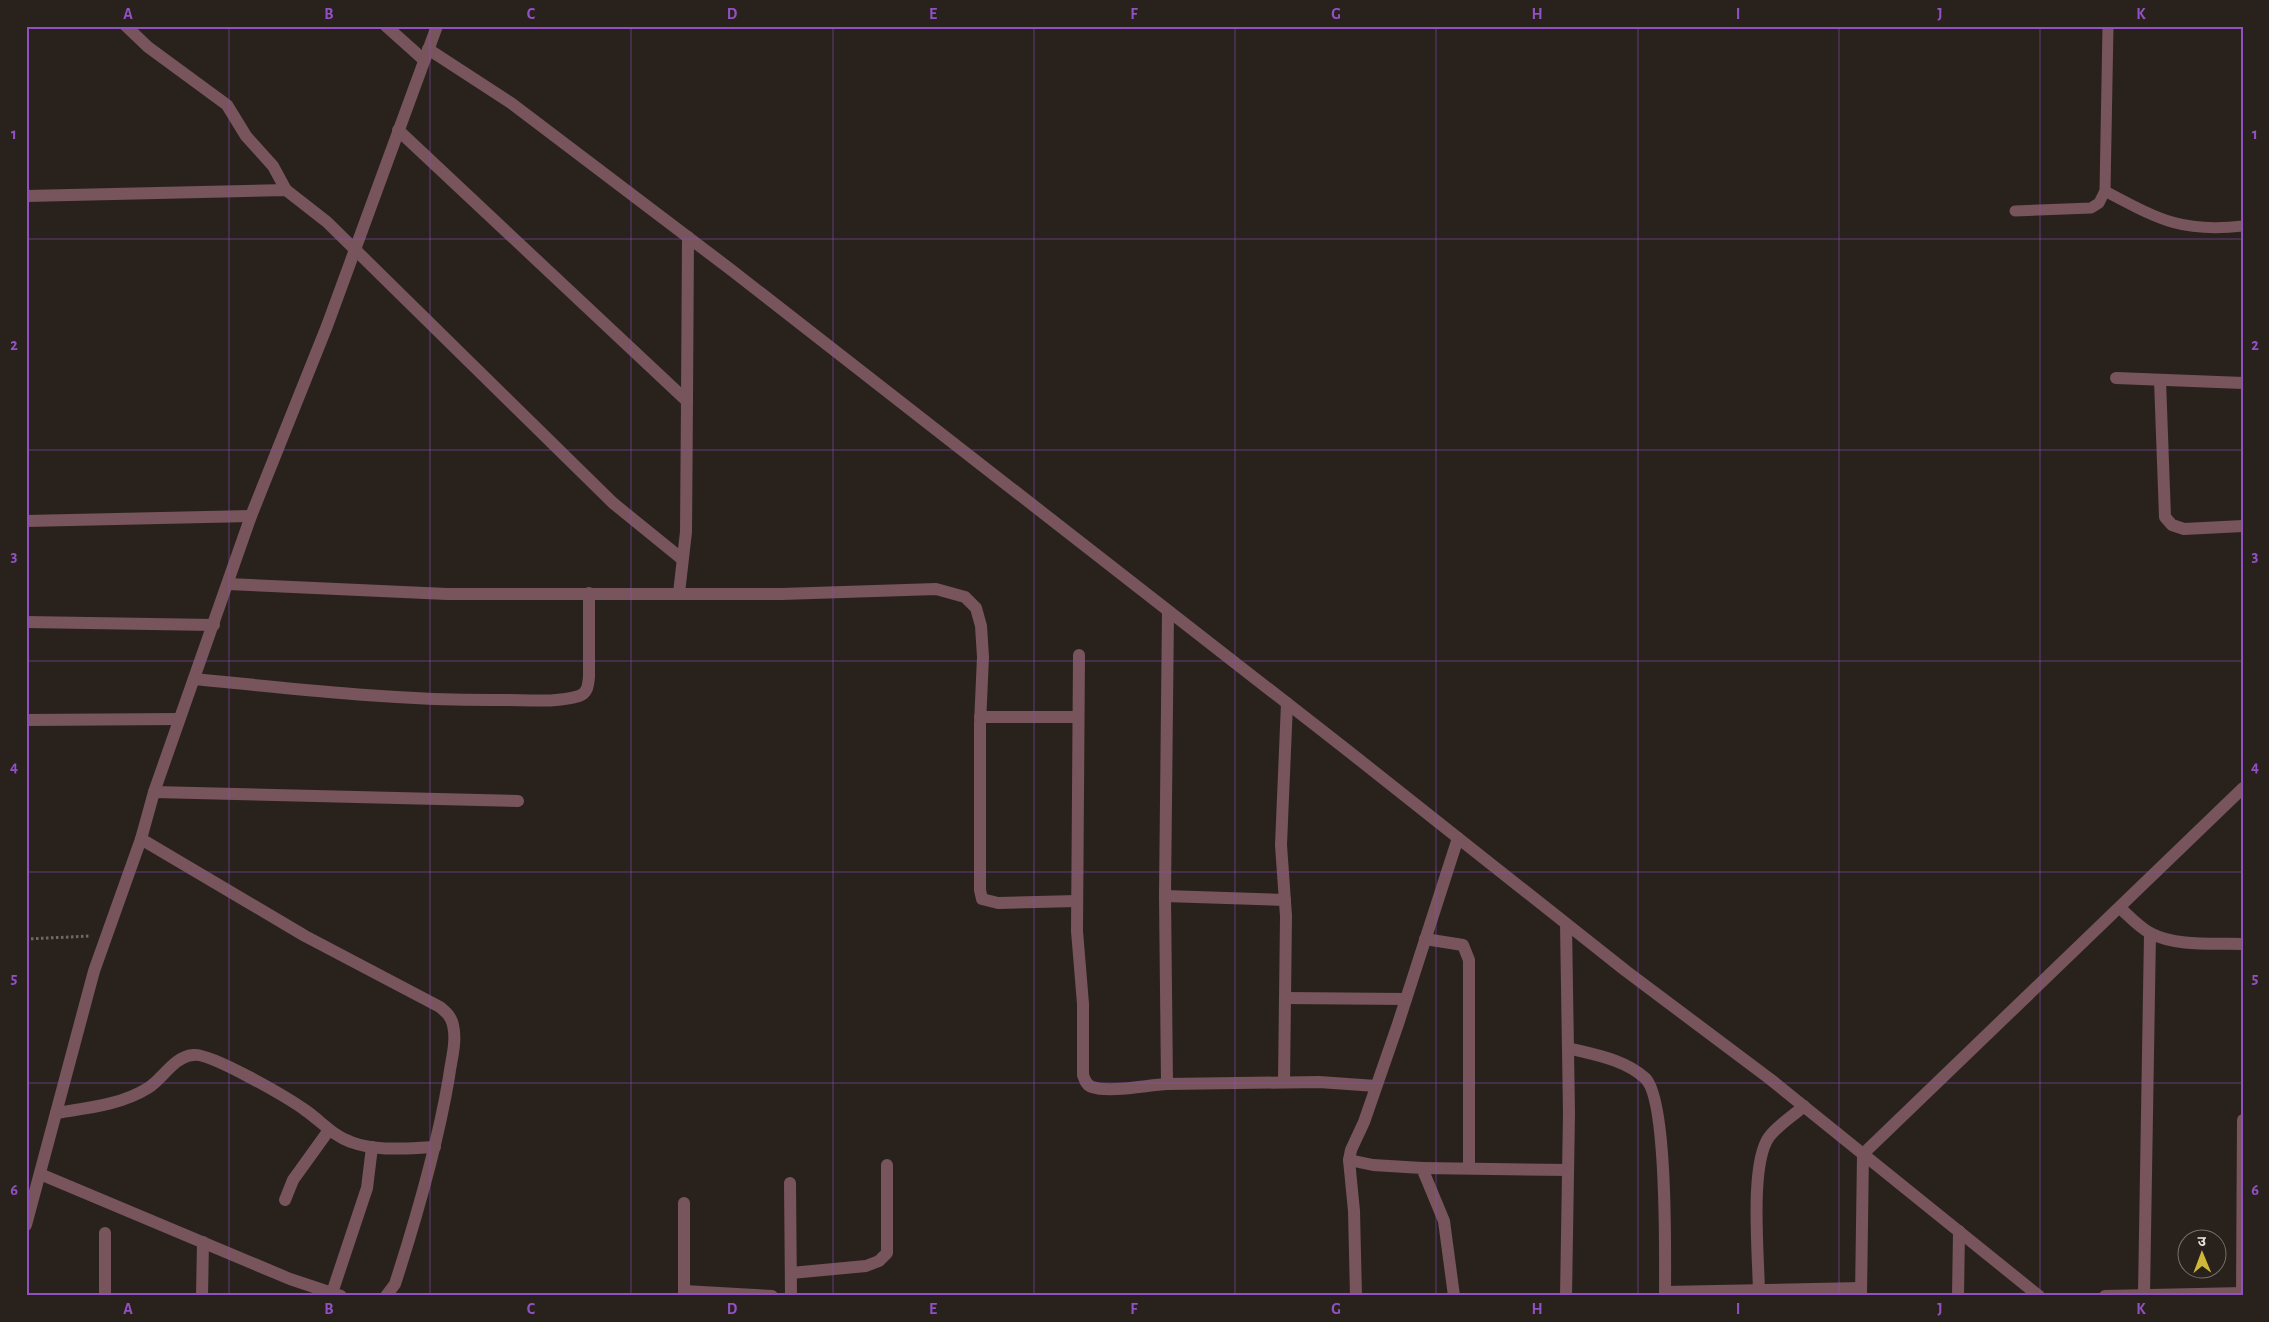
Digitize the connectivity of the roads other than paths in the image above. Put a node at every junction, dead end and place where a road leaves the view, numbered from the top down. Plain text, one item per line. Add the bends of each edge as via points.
1 (126, 26) edge
2 (386, 26) edge
3 (437, 26) edge
4 (2108, 26) edge
5 (428, 50) junction
6 (398, 130) junction
7 (286, 190) junction
8 (2105, 191) junction
9 (26, 196) edge
10 (2015, 210) dead end
11 (2243, 226) edge
12 (688, 237) junction
13 (355, 248) junction
14 (2116, 378) dead end
15 (2160, 380) junction
16 (2243, 383) edge
17 (687, 401) junction
18 (251, 516) junction
19 (26, 521) edge
20 (2243, 526) edge
21 (682, 559) junction
22 (228, 584) junction
23 (589, 593) junction
24 (679, 594) junction
25 (1168, 611) junction
26 (26, 622) edge
27 (214, 625) junction
28 (1079, 655) dead end
29 (194, 680) junction
30 (1287, 703) junction
31 (980, 717) junction
32 (1078, 717) junction
33 (26, 720) edge
34 (179, 720) junction
35 (2243, 788) edge
36 (154, 792) junction
37 (518, 802) dead end
38 (1458, 838) junction
39 (141, 839) junction
40 (1165, 896) junction
41 (1285, 900) junction
42 (1077, 901) junction
43 (2120, 908) junction
44 (1566, 924) junction
45 (2150, 933) junction
46 (1426, 939) junction
47 (2243, 944) edge
48 (1285, 998) junction
49 (1406, 999) junction
50 (1568, 1048) junction
51 (1284, 1082) junction
52 (1167, 1084) junction
53 (1376, 1086) junction
54 (1804, 1106) junction
55 (56, 1113) junction
56 (2243, 1120) edge
57 (329, 1130) junction
58 (372, 1147) junction
59 (435, 1147) junction
60 (1863, 1154) junction
61 (1349, 1160) junction
62 (887, 1165) dead end
63 (1422, 1168) junction
64 (1469, 1168) junction
65 (1568, 1170) junction
66 (40, 1174) junction
67 (790, 1184) dead end
68 (285, 1200) dead end
69 (684, 1203) dead end
70 (26, 1225) edge
71 (1959, 1231) junction
72 (104, 1233) dead end
73 (203, 1242) junction
74 (790, 1273) junction
75 (1861, 1292) edge
76 (684, 1293) edge
77 (1759, 1293) edge
78 (337, 1294) edge
79 (1665, 1294) edge
80 (2144, 1294) junction
81 (2242, 1294) edge
82 (105, 1296) edge
83 (202, 1296) edge
84 (386, 1296) edge
85 (772, 1296) edge
86 (791, 1296) edge
87 (1356, 1296) edge
88 (1454, 1296) edge
89 (1566, 1296) edge
90 (1958, 1296) edge
91 (2039, 1296) edge
92 (2105, 1296) edge

1 - 7 street via 148,47 227,105 246,136 273,166
2 - 5 street
3 - 5 street
4 - 8 lane
5 - 6 street
5 - 12 street via 511,103
6 - 13 street
6 - 17 street
7 - 9 street
7 - 13 street via 328,222
8 - 10 lane via 2099,203 2091,208
8 - 11 lane via 2169,223 2218,229
12 - 17 street
12 - 25 street
13 - 18 street
13 - 21 street via 613,503
14 - 15 street
15 - 16 street
15 - 20 street via 2165,518 2172,525 2184,529
17 - 21 street via 686,513
18 - 19 street
18 - 22 street
21 - 24 street
22 - 23 street via 447,594
22 - 27 street
23 - 24 street
23 - 29 street via 589,677 587,690 581,696 552,700 467,700
24 - 31 street via 936,589 966,597 976,608 981,626
25 - 30 street
25 - 40 street
26 - 27 street
27 - 29 street
28 - 32 street
29 - 34 street
30 - 38 street
30 - 41 street via 1281,845
31 - 32 street
31 - 42 street via 982,899 998,903
32 - 42 street
33 - 34 street
34 - 36 street
35 - 43 street
36 - 37 street
36 - 39 street
38 - 44 street
38 - 46 street
39 - 55 street via 94,971
39 - 59 street via 305,936 448,1013 453,1023 454,1040
40 - 41 street
40 - 52 street
41 - 48 street
42 - 52 street via 1083,1075 1086,1083 1091,1087 1107,1088
43 - 45 street
43 - 60 street
44 - 50 street
44 - 54 street
45 - 47 street via 2191,942
45 - 80 street
46 - 49 street
46 - 64 street via 1463,945 1469,960
48 - 49 street
48 - 51 street
49 - 53 street
50 - 65 street
50 - 79 street via 1620,1061 1647,1079 1650,1086 1660,1131 1665,1212
51 - 52 street
51 - 53 street
53 - 61 street
54 - 60 street
54 - 77 street via 1770,1136 1760,1159 1757,1181
55 - 57 street via 123,1100 148,1088 174,1064 192,1055 203,1055 305,1110
55 - 66 street
56 - 81 street
57 - 58 street via 351,1142
57 - 68 street via 293,1180
58 - 59 street
58 - 78 street via 365,1196
59 - 84 street via 425,1191 395,1284
60 - 71 street
60 - 75 street
61 - 63 street
61 - 87 street
62 - 74 street via 888,1240 883,1257 866,1266
63 - 64 street
63 - 88 street via 1444,1222
64 - 65 street
65 - 89 street
66 - 70 street
66 - 73 street
67 - 74 street
69 - 76 street
71 - 90 street
71 - 91 street
72 - 82 street
73 - 78 street via 290,1279
73 - 83 street
74 - 86 street
75 - 77 street
76 - 85 street
77 - 79 street
80 - 81 street
80 - 92 street

